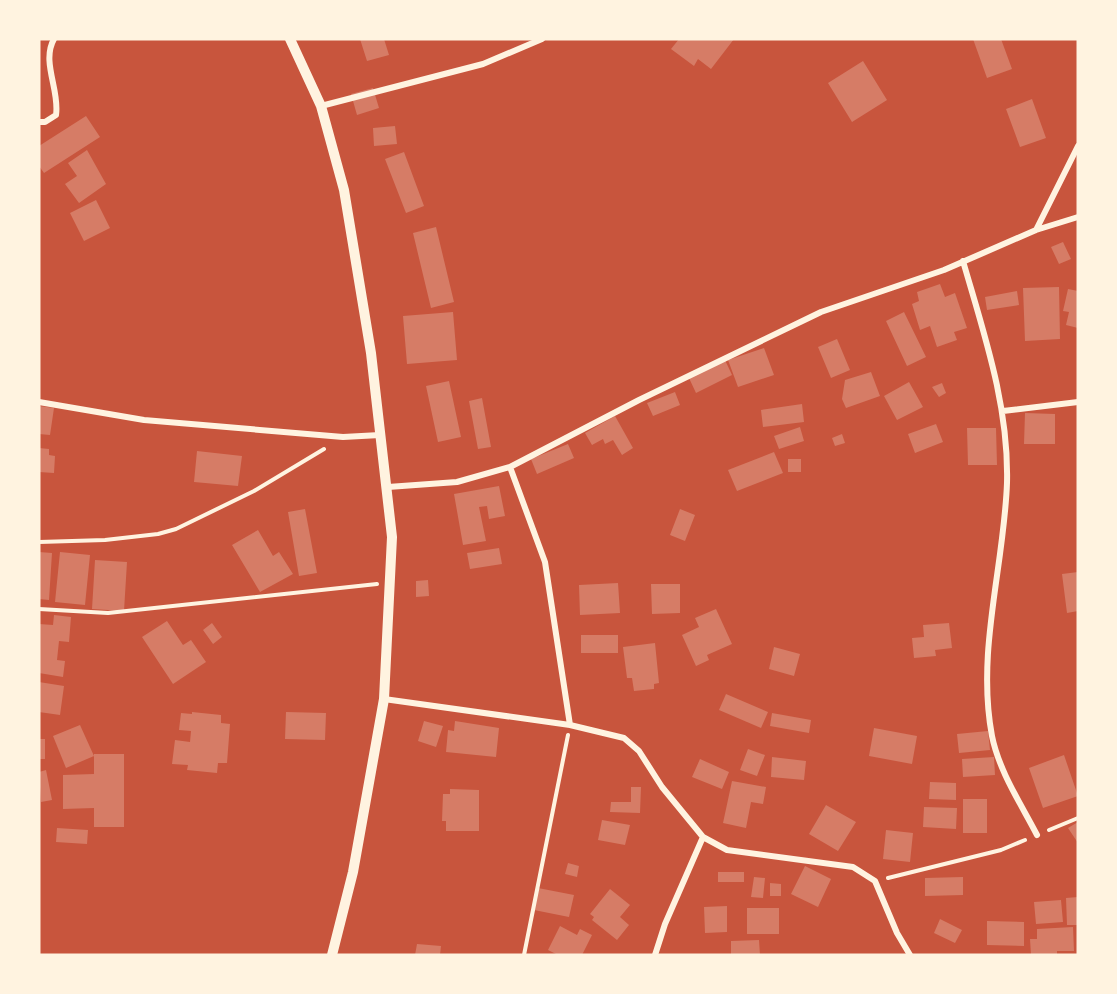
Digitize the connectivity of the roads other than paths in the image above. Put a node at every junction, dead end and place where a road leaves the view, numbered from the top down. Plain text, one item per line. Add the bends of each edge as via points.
1 (54, 39) edge
2 (290, 39) edge
3 (542, 39) edge
4 (321, 106) junction
5 (39, 122) edge
6 (1078, 146) edge
7 (1078, 217) edge
8 (1036, 230) junction
9 (963, 261) junction
10 (39, 402) edge
11 (1078, 402) edge
12 (1003, 411) junction
13 (380, 435) junction
14 (510, 467) junction
15 (388, 487) junction
16 (384, 699) junction
17 (570, 725) junction
18 (1037, 835) road end
19 (703, 837) junction
20 (332, 955) edge
21 (655, 955) edge
22 (910, 955) edge

1 - 5 street via 50,63 58,104 56,115
2 - 4 street
3 - 4 street via 483,63
4 - 13 street via 344,190 371,353
6 - 8 street
7 - 8 street
8 - 9 street
9 - 12 street
9 - 14 street via 821,312
10 - 13 street via 144,420 343,437
11 - 12 street
12 - 18 street via 1007,483 992,606 989,709 1002,768
13 - 15 street
14 - 15 street via 457,482
14 - 17 street via 545,562
15 - 16 street via 392,537
16 - 17 street
16 - 20 street via 353,872
17 - 19 street via 606,732 632,744
19 - 21 street
19 - 22 street via 727,850 854,867 875,881

